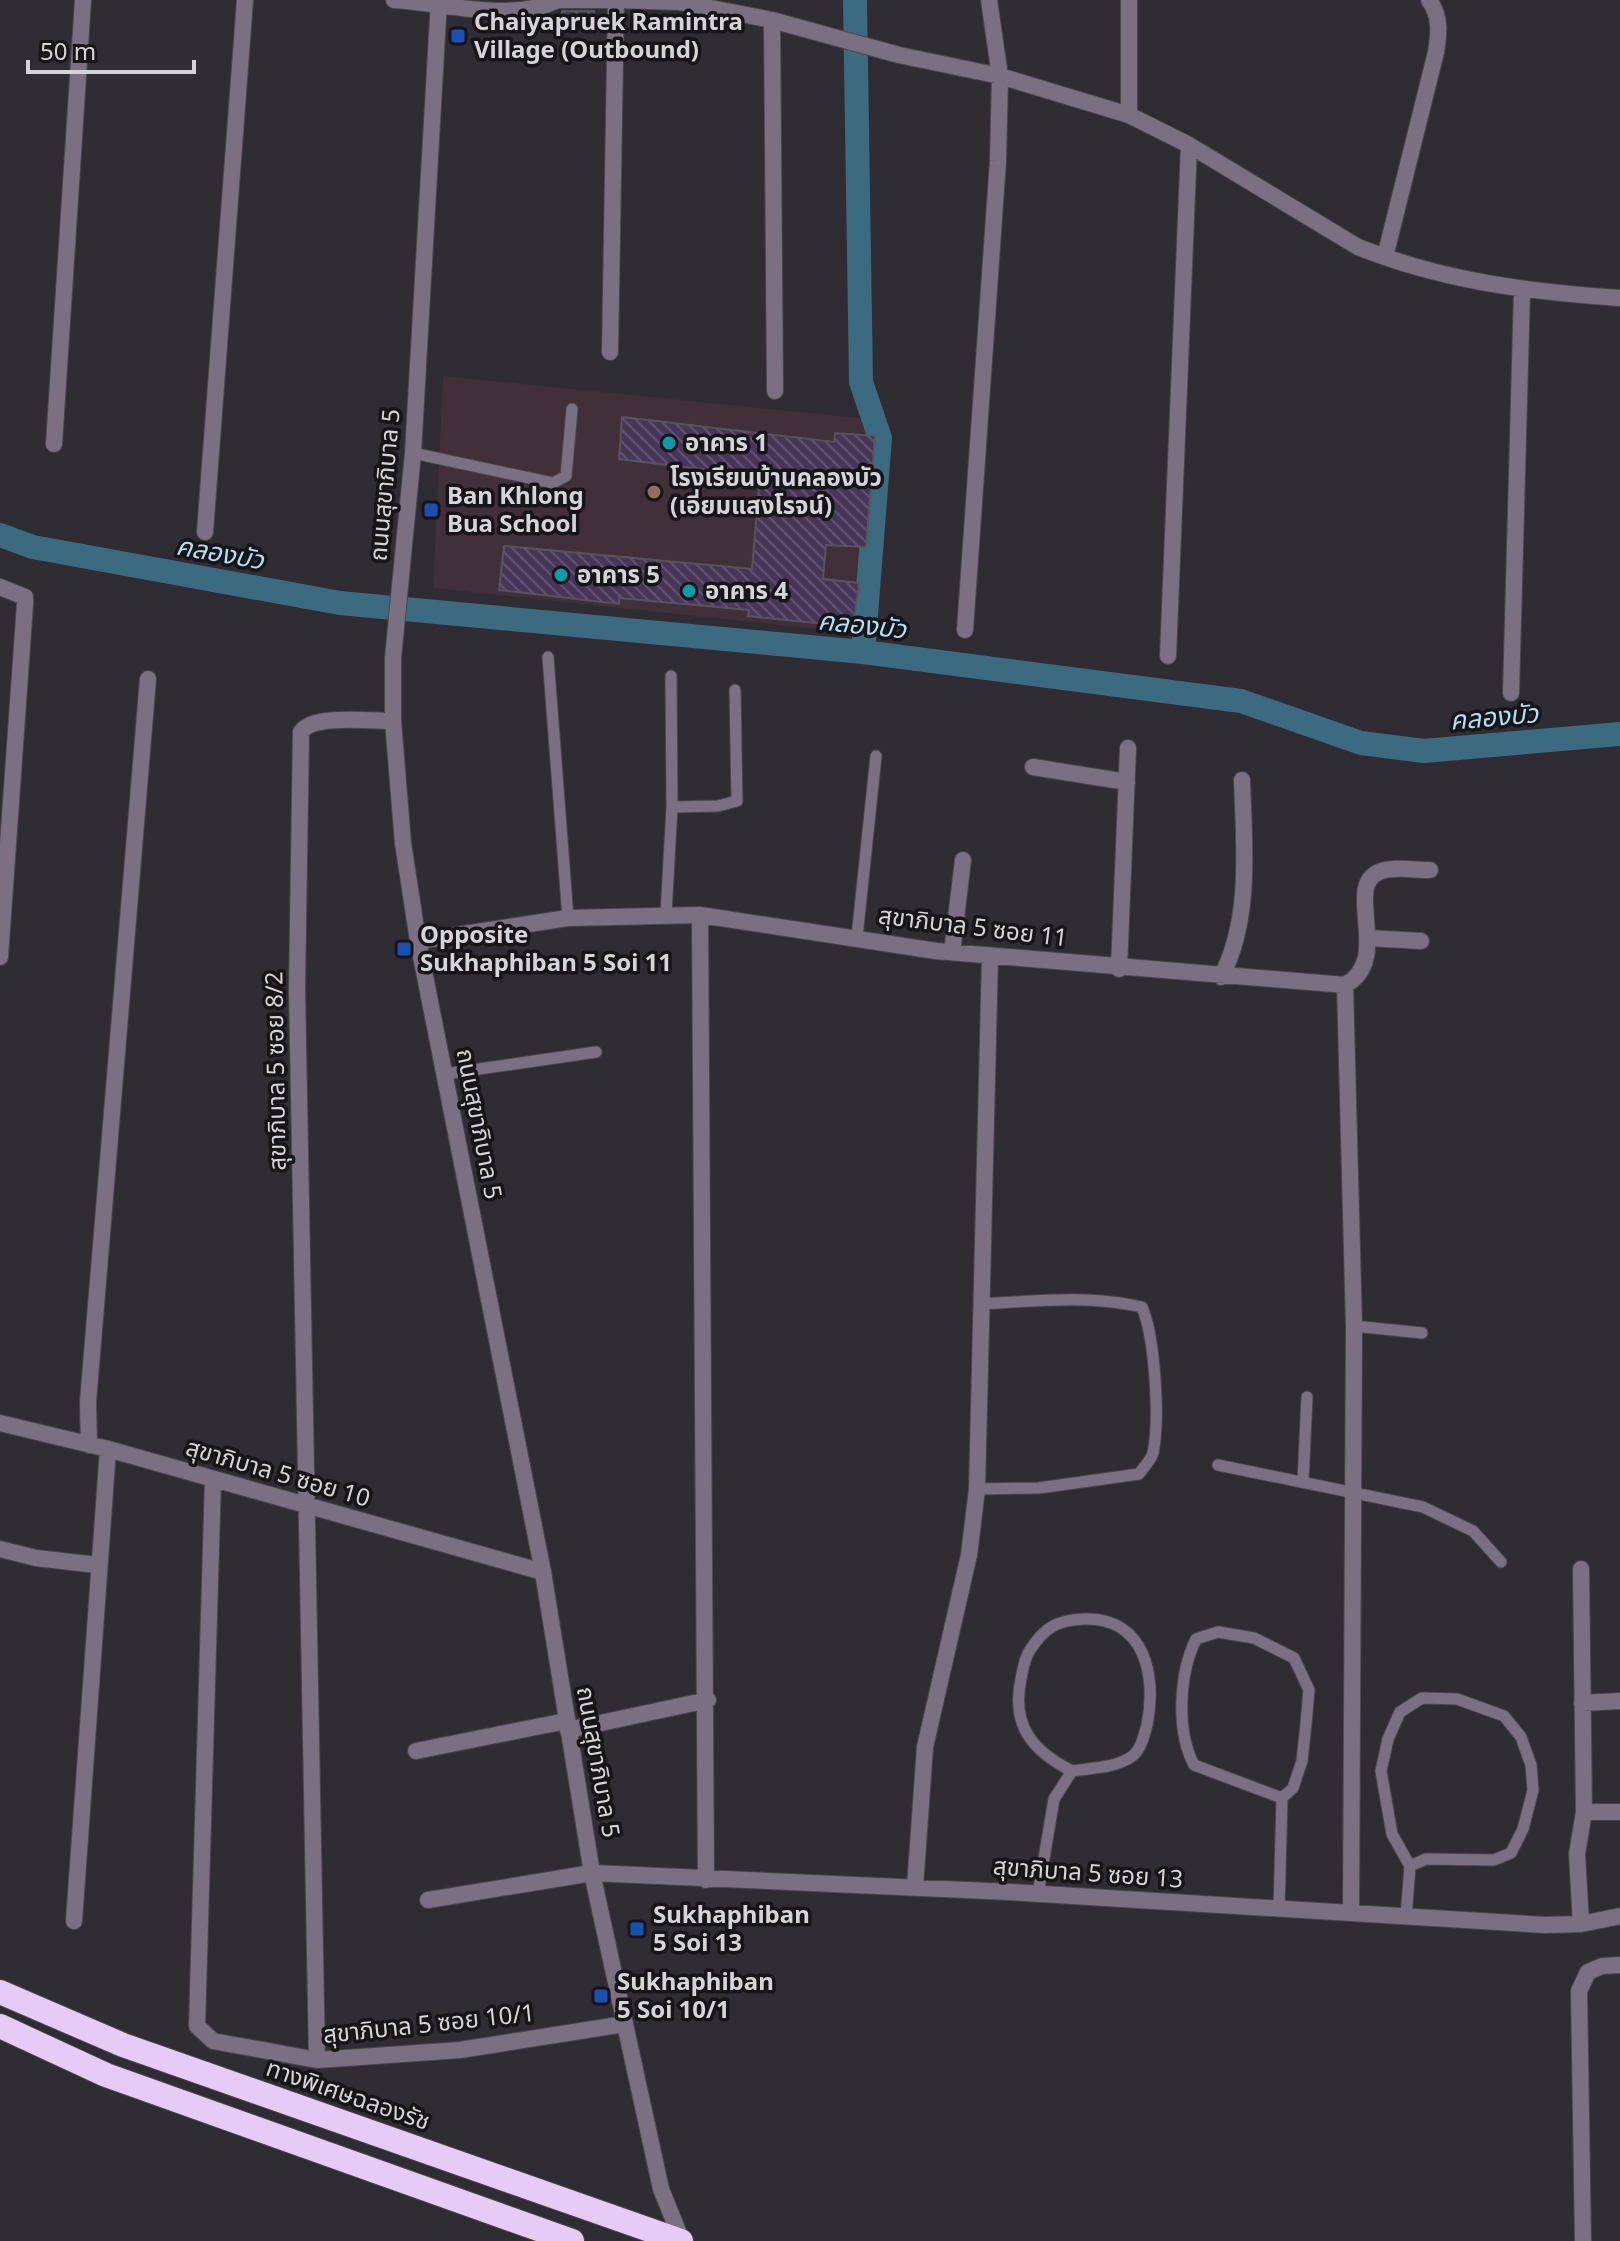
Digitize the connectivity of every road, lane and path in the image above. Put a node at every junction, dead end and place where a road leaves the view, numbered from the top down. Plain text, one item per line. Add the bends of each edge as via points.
1 (83, 0) edge
2 (245, 0) edge
3 (394, 0) edge
4 (558, 0) edge
5 (615, 0) edge
6 (989, 0) edge
7 (1129, 0) edge
8 (1429, 0) edge
9 (679, 1) edge
10 (439, 2) edge
11 (772, 20) junction
12 (1000, 76) junction
13 (1129, 115) junction
14 (1189, 145) junction
15 (1385, 257) junction
16 (1522, 291) junction
17 (1620, 298) edge
18 (610, 352) dead end
19 (775, 391) dead end
20 (572, 409) dead end
21 (54, 444) dead end
22 (413, 453) junction
23 (205, 532) dead end
24 (0, 587) edge
25 (965, 630) dead end
26 (1168, 656) dead end
27 (548, 657) dead end
28 (671, 676) dead end
29 (148, 679) dead end
30 (735, 690) dead end
31 (1511, 693) dead end
32 (393, 721) junction
33 (1128, 748) dead end
34 (876, 756) dead end
35 (1033, 767) dead end
36 (1242, 780) dead end
37 (1127, 782) junction
38 (672, 807) junction
39 (963, 860) dead end
40 (1430, 870) dead end
41 (3, 893) edge
42 (666, 914) junction
43 (700, 915) junction
44 (568, 918) junction
45 (857, 937) junction
46 (1368, 938) junction
47 (418, 941) junction
48 (1421, 941) dead end
49 (952, 952) junction
50 (990, 956) junction
51 (0, 957) edge
52 (1119, 969) junction
53 (1221, 977) junction
54 (1345, 985) junction
55 (596, 1052) dead end
56 (445, 1074) junction
57 (982, 1304) junction
58 (1354, 1326) junction
59 (1422, 1333) dead end
60 (1307, 1397) dead end
61 (0, 1423) edge
62 (89, 1445) junction
63 (108, 1449) junction
64 (1218, 1465) dead end
65 (213, 1479) junction
66 (1303, 1482) junction
67 (977, 1489) junction
68 (1354, 1492) junction
69 (306, 1506) junction
70 (0, 1549) edge
71 (1501, 1562) dead end
72 (97, 1565) junction
73 (1581, 1569) dead end
74 (543, 1572) junction
75 (708, 1700) junction
76 (1620, 1701) edge
77 (1582, 1703) junction
78 (567, 1726) junction
79 (416, 1751) dead end
80 (1072, 1771) junction
81 (1282, 1798) junction
82 (1584, 1812) junction
83 (1620, 1812) edge
84 (1410, 1866) junction
85 (592, 1873) junction
86 (706, 1880) junction
87 (915, 1887) junction
88 (1038, 1894) junction
89 (428, 1900) dead end
90 (1279, 1910) junction
91 (1351, 1913) junction
92 (1620, 1916) edge
93 (1406, 1917) junction
94 (74, 1921) dead end
95 (1581, 1924) junction
96 (1620, 1965) edge
97 (0, 1992) edge
98 (625, 2024) junction
99 (0, 2026) edge
100 (317, 2060) junction
101 (572, 2241) edge
102 (681, 2241) edge
103 (1583, 2241) edge

1 - 21 street
2 - 23 street
3 - 10 street
4 - 5 street
4 - 10 street via 541,8 498,10
5 - 9 street
5 - 18 street
6 - 12 street
7 - 13 street
8 - 15 street via 1437,11 1436,52
9 - 11 street
10 - 22 street, ถนนสุขาภิบาล 5
11 - 12 street
11 - 19 street
12 - 13 street
12 - 25 street
13 - 14 street
14 - 15 street via 1358,247
14 - 26 street
15 - 16 street
16 - 17 street
16 - 31 street
20 - 22 lane via 566,476 553,483
22 - 32 street, ถนนสุขาภิบาล 5 via 393,658
24 - 41 street via 25,597
27 - 44 lane
28 - 38 lane
29 - 62 street
30 - 38 lane via 737,801
32 - 47 street, ถนนสุขาภิบาล 5
32 - 69 street, สุขาภิบาล 5 ซอย 8/2 via 323,721 309,723 301,732 297,989
33 - 37 street
34 - 45 lane
35 - 37 street
36 - 53 street via 1239,927 1234,954
37 - 52 street
38 - 42 lane
39 - 49 street
40 - 46 street via 1379,871 1370,878 1365,900
41 - 51 street
42 - 43 street, สุขาภิบาล 5 ซอย 11
42 - 44 street, สุขาภิบาล 5 ซอย 11
43 - 45 street, สุขาภิบาล 5 ซอย 11
43 - 75 street
44 - 47 street, สุขาภิบาล 5 ซอย 11
45 - 49 street, สุขาภิบาล 5 ซอย 11
46 - 48 street
46 - 54 street via 1364,969
47 - 56 street, ถนนสุขาภิบาล 5
49 - 50 street, สุขาภิบาล 5 ซอย 11
50 - 52 street, สุขาภิบาล 5 ซอย 11
50 - 57 street
52 - 53 street, สุขาภิบาล 5 ซอย 11
53 - 54 street, สุขาภิบาล 5 ซอย 11
54 - 58 street
55 - 56 lane
56 - 74 street, ถนนสุขาภิบาล 5
57 - 67 street
57 - 67 lane via 1073,1299 1142,1307 1151,1327 1154,1406 1152,1455 1139,1474 1039,1488
58 - 59 lane
58 - 68 street
60 - 66 lane
61 - 62 street, สุขาภิบาล 5 ซอย 10
62 - 63 street, สุขาภิบาล 5 ซอย 10
63 - 65 street, สุขาภิบาล 5 ซอย 10
63 - 72 street
64 - 66 lane
65 - 69 street, สุขาภิบาล 5 ซอย 10
65 - 100 street, สุขาภิบาล 5 ซอย 10/1 via 197,2026 213,2041
66 - 68 lane
67 - 87 street via 969,1555 925,1747
68 - 71 lane via 1449,1517 1473,1531
68 - 91 street
69 - 74 street, สุขาภิบาล 5 ซอย 10
69 - 100 street
70 - 72 street
72 - 94 street
73 - 77 street
74 - 78 street, ถนนสุขาภิบาล 5
75 - 78 street
75 - 86 street
76 - 77 street
77 - 82 street
78 - 79 street
78 - 85 street, ถนนสุขาภิบาล 5
80 - 80 lane via 1055,1762 1022,1729 1017,1694 1025,1658 1043,1630 1067,1620 1100,1619 1128,1630 1143,1652 1153,1697 1144,1738 1133,1756 1106,1767
80 - 88 lane via 1054,1799
81 - 81 lane via 1194,1765 1184,1745 1185,1661 1196,1639 1218,1632 1254,1638 1294,1658 1309,1690 1297,1775
81 - 90 lane
82 - 83 street
82 - 95 street via 1577,1854
84 - 84 lane via 1392,1834 1381,1771 1400,1712 1422,1698 1457,1699 1504,1716 1521,1737 1532,1778 1523,1829 1511,1853 1494,1860 1426,1859
84 - 93 lane
85 - 86 street, สุขาภิบาล 5 ซอย 13
85 - 89 street, สุขาภิบาล 5 ซอย 13
85 - 98 street, ถนนสุขาภิบาล 5
86 - 87 street, สุขาภิบาล 5 ซอย 13
87 - 88 street, สุขาภิบาล 5 ซอย 13
88 - 90 street, สุขาภิบาล 5 ซอย 13
90 - 91 street, สุขาภิบาล 5 ซอย 13
91 - 93 street, สุขาภิบาล 5 ซอย 13
92 - 95 street, สุขาภิบาล 5 ซอย 13
93 - 95 street, สุขาภิบาล 5 ซอย 13
96 - 103 street via 1588,1972 1579,1991
97 - 102 highway, ทางพิเศษฉลองรัช via 123,2045
98 - 100 street, สุขาภิบาล 5 ซอย 10/1 via 460,2050
98 - 102 street, ถนนสุขาภิบาล 5 via 661,2189
99 - 101 highway via 106,2075

